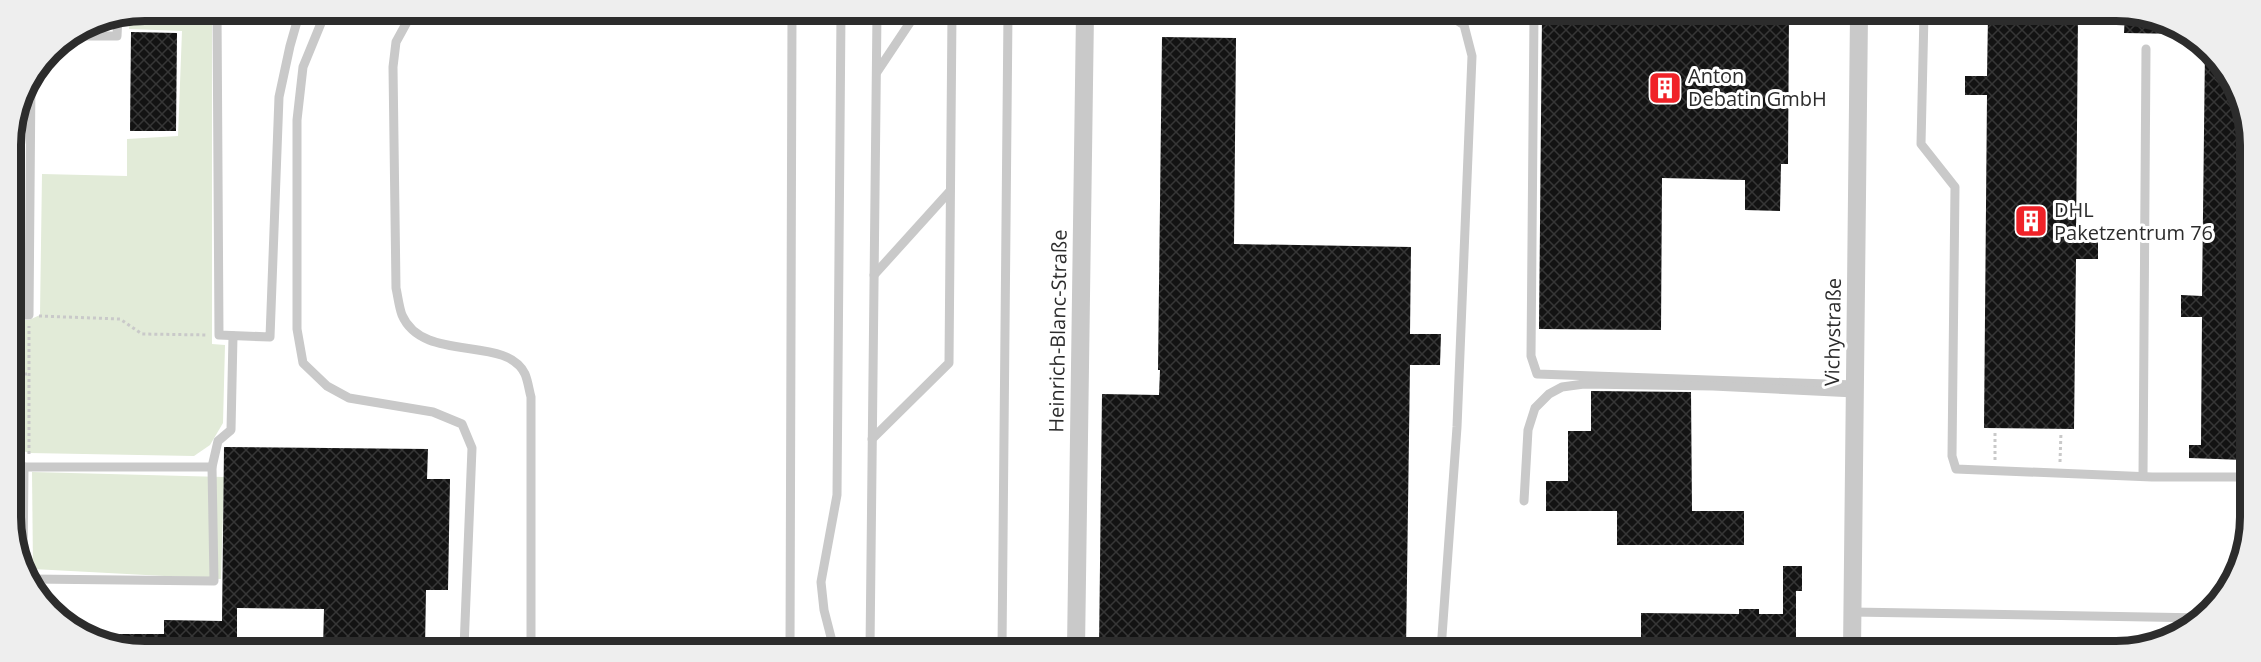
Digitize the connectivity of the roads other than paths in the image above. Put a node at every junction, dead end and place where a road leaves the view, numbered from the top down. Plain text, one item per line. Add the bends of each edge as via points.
1 (217, 21) edge
2 (298, 21) edge
3 (322, 21) edge
4 (408, 21) edge
5 (792, 21) edge
6 (841, 21) edge
7 (878, 21) edge
8 (912, 21) edge
9 (952, 21) edge
10 (1008, 21) edge
11 (1085, 21) edge
12 (1458, 21) edge
13 (1534, 21) edge
14 (1859, 21) edge
15 (1924, 21) edge
16 (118, 24) edge
17 (86, 36) edge
18 (2146, 49) dead end
19 (877, 73) junction
20 (31, 96) edge
21 (950, 191) junction
22 (874, 275) junction
23 (21, 315) edge
24 (233, 336) junction
25 (1855, 389) junction
26 (872, 439) junction
27 (21, 465) edge
28 (24, 467) junction
29 (212, 468) junction
30 (2143, 476) junction
31 (2240, 477) edge
32 (1524, 501) dead end
33 (23, 542) edge
34 (38, 579) edge
35 (1852, 612) junction
36 (2188, 618) edge
37 (464, 641) edge
38 (531, 641) edge
39 (790, 641) edge
40 (832, 641) edge
41 (870, 641) edge
42 (1002, 641) edge
43 (1076, 641) edge
44 (1442, 641) edge
45 (1852, 641) edge

1 - 24 lane via 219,335
2 - 24 lane via 279,97 270,337
3 - 37 lane via 303,67 297,120 297,329 303,363 327,386 349,398 433,412 462,424 472,448
4 - 38 lane via 396,42 393,68 396,288 402,316 417,335 439,344 506,356 524,373 531,397
5 - 39 lane
6 - 40 lane via 837,495 821,582
7 - 19 lane
8 - 19 lane
9 - 21 lane
10 - 42 lane
11 - 43 street, Heinrich-Blanc-Straße
12 - 44 lane via 1464,25 1472,56 1457,427
13 - 25 lane via 1531,356 1537,374
14 - 25 street, Vichystraße
15 - 30 lane via 1921,144 1955,187 1952,456 1956,469
16 - 17 lane via 117,36
18 - 30 lane
19 - 22 lane
20 - 23 lane via 29,315
21 - 22 lane
21 - 26 lane via 949,363
22 - 26 lane
24 - 29 lane via 231,430 218,441
25 - 32 lane via 1584,384 1562,387 1535,408 1528,430
25 - 35 street, Vichystraße
26 - 41 lane
27 - 28 lane
28 - 29 lane
28 - 33 lane
29 - 34 lane via 214,581
30 - 31 lane
35 - 36 lane
35 - 45 street, Vichystraße

